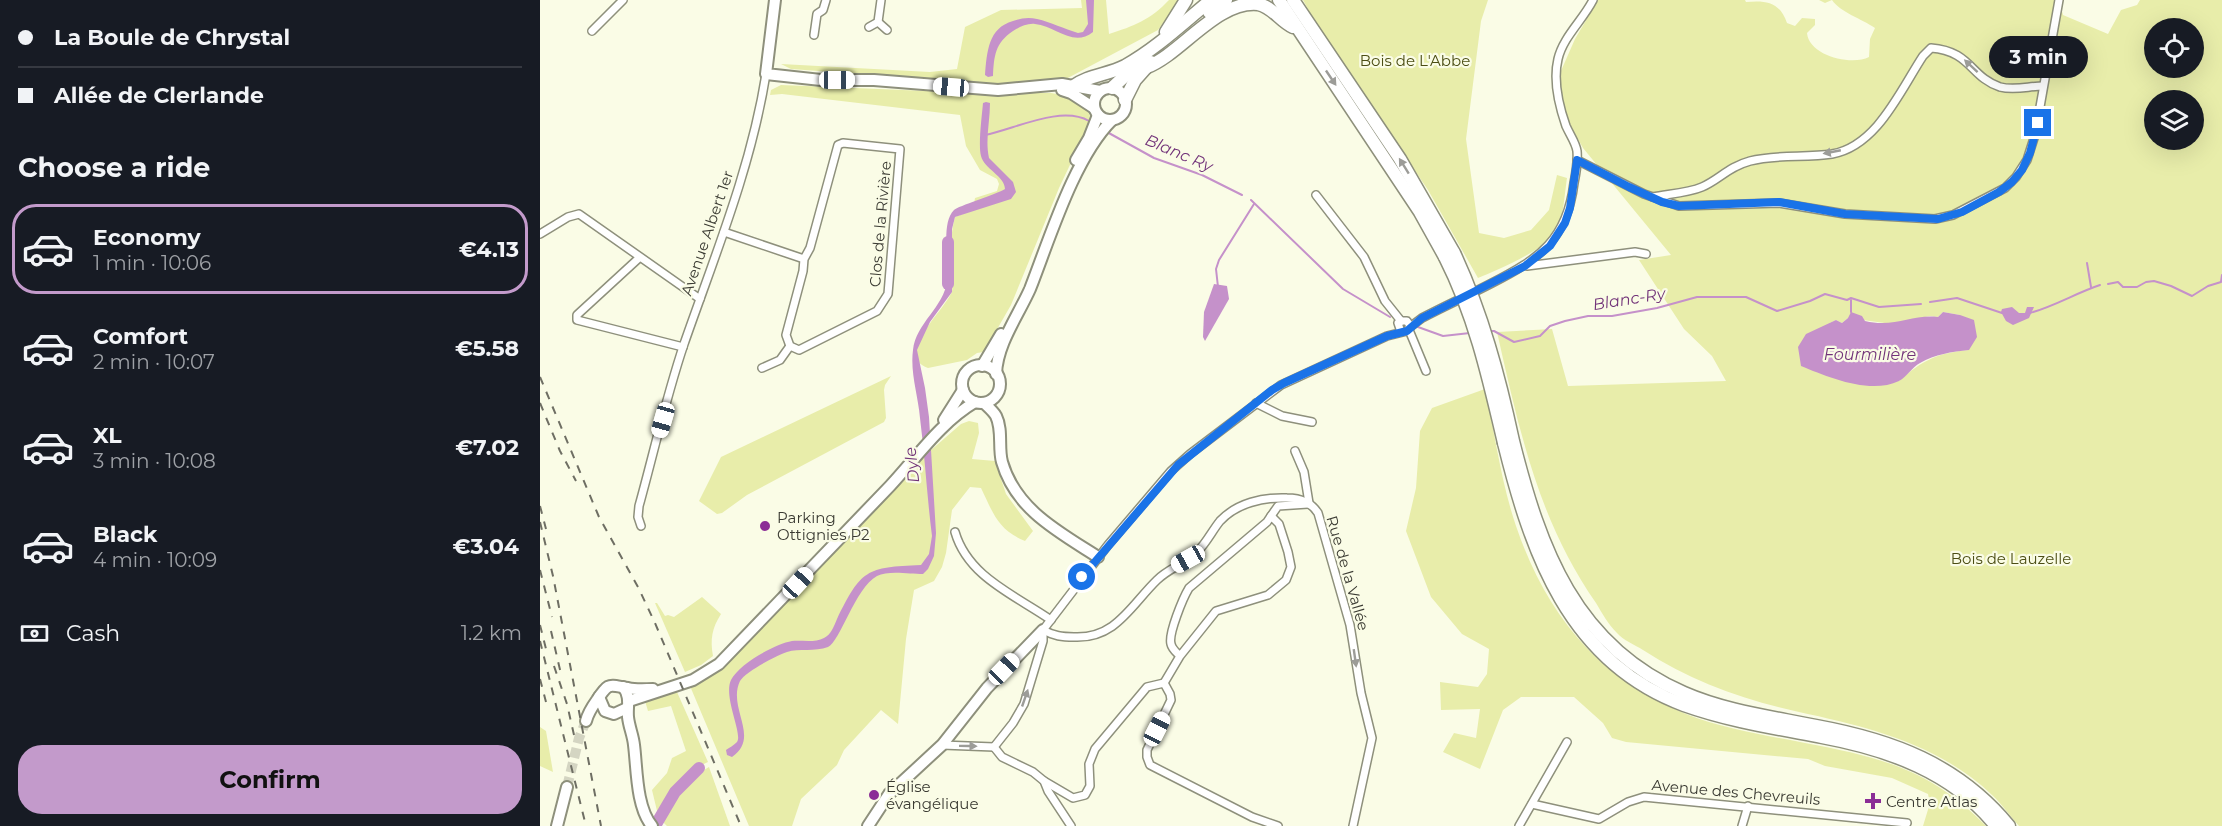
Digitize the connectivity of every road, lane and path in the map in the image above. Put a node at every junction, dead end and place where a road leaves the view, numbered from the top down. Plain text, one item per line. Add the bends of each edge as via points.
1 (623, 0) edge
2 (775, 0) edge
3 (826, 0) edge
4 (881, 0) edge
5 (1186, 0) edge
6 (1211, 0) edge
7 (1226, 0) edge
8 (1279, 0) edge
9 (1293, 0) edge
10 (1593, 0) edge
11 (2059, 0) edge
12 (878, 22) junction
13 (868, 27) dead end
14 (1299, 29) junction
15 (887, 30) dead end
16 (591, 31) dead end
17 (814, 35) dead end
18 (1151, 51) junction
19 (1147, 67) junction
20 (766, 74) junction
21 (2043, 86) junction
22 (1041, 87) junction
23 (1072, 87) junction
24 (1106, 90) junction
25 (1125, 100) junction
26 (1096, 111) junction
27 (1112, 120) junction
28 (1577, 160) junction
29 (1316, 195) dead end
30 (1653, 197) junction
31 (724, 232) junction
32 (540, 234) edge
33 (1646, 254) dead end
34 (1450, 255) junction
35 (639, 258) junction
36 (804, 259) junction
37 (1525, 266) junction
38 (700, 299) junction
39 (1404, 326) junction
40 (790, 346) junction
41 (683, 347) junction
42 (982, 366) junction
43 (762, 368) dead end
44 (1426, 371) dead end
45 (996, 374) junction
46 (963, 390) junction
47 (998, 392) junction
48 (979, 402) junction
49 (1256, 403) junction
50 (1312, 422) dead end
51 (999, 432) junction
52 (936, 435) junction
53 (1509, 442) junction
54 (1295, 451) dead end
55 (1310, 504) junction
56 (1271, 516) junction
57 (641, 526) dead end
58 (955, 532) dead end
59 (1098, 557) junction
60 (1051, 620) junction
61 (1043, 630) junction
62 (1180, 656) junction
63 (1164, 683) junction
64 (623, 687) junction
65 (662, 689) junction
66 (599, 697) junction
67 (628, 704) junction
68 (610, 713) junction
69 (629, 726) junction
70 (1567, 742) dead end
71 (942, 745) junction
72 (994, 747) junction
73 (1044, 781) junction
74 (567, 787) tunnel mouth
75 (1532, 804) junction
76 (1748, 806) junction
77 (1866, 818) junction
78 (1907, 823) dead end
79 (557, 826) edge
80 (652, 826) edge
81 (868, 826) edge
82 (1071, 826) edge
83 (1278, 826) edge
84 (1353, 826) edge
85 (1519, 826) edge
86 (1742, 826) edge
87 (1864, 826) edge
88 (1996, 826) edge
89 (2009, 826) edge

1 - 16 street
2 - 20 main road, Avenue Albert 1er
3 - 17 street via 817,14
4 - 12 street
5 - 18 highway
6 - 18 highway
7 - 19 highway via 1174,38
8 - 14 highway
34 -> 9 highway via 1400,159
10 - 28 street via 1561,49 1556,72 1563,115 1577,149
11 - 21 street
12 - 13 street
12 - 15 street
14 - 19 highway via 1259,4 1236,6
14 -> 34 highway
18 - 23 highway
18 - 24 highway
19 - 25 highway
20 - 22 main road via 998,90
20 - 31 street, Avenue Albert 1er via 754,137
21 -> 30 street via 2000,87 1958,54 1931,48 1881,120 1861,141 1848,148 1833,154 1752,160 1732,167 1702,187
21 - 30 street via 2034,143 2022,170 1999,192 1950,216 1845,214 1779,202 1682,207
22 - 23 main road
22 - 26 main road via 1071,93
23 - 24 main road
24 - 25 main road via 1118,91
24 - 26 main road via 1095,99
25 - 27 main road via 1121,116
26 - 27 main road
26 - 42 main road via 1089,138 1063,185 1018,298
27 - 45 main road via 1070,188 1002,348
28 - 30 street
28 - 37 street via 1565,223 1550,246
29 - 39 street via 1364,257 1385,301
31 - 36 street
31 - 38 street, Avenue Albert 1er
32 - 35 street via 579,214
33 - 37 street via 1635,252
34 - 53 highway, bridge via 1478,308
35 - 38 street
35 - 41 street via 576,318
36 - 40 street, Clos de la Rivière via 786,335
36 - 40 street, Clos de la Rivière via 838,145 900,149 888,294 883,304 877,311 799,350
37 - 39 street
38 - 41 street, Avenue Albert 1er
39 - 44 street
39 - 49 street via 1284,383
40 - 43 street via 780,360
41 - 57 street, Avenue Albert 1er via 639,506
42 - 45 main road
42 - 46 main road via 967,372
45 - 47 main road
46 - 48 main road via 967,397
46 - 52 main road
47 - 48 main road via 991,400
47 - 51 main road via 1002,418
48 - 51 main road via 996,416
48 - 52 main road via 961,411
49 - 50 street via 1282,416
49 - 59 street via 1178,465
51 - 59 main road via 1005,470 1023,502 1043,521
52 - 65 main road via 719,664 699,677
53 - 88 highway via 1522,511 1545,572 1587,636 1622,669 1653,690 1719,716 1838,740 1924,768 1954,787
53 - 89 highway via 1541,538 1562,583 1593,627 1634,666 1685,694 1720,706 1902,747 1958,778
54 - 55 street
55 - 56 street via 1278,506
55 - 61 street, Rue de la Vallée via 1294,498 1270,498 1236,509 1220,522 1198,552 1162,575 1123,619 1107,631 1079,638
55 -> 84 street, Rue de la Vallée via 1318,513 1350,625 1372,734
56 - 62 street via 1189,588 1170,638 1172,648
56 - 62 street via 1279,524 1288,552 1291,567 1286,580 1268,595 1216,611
58 - 60 street via 982,576
59 - 60 street
60 - 61 street
61 - 71 main road via 987,688
72 -> 61 street via 1024,704
62 - 63 street
63 - 73 street via 1148,687 1097,746 1090,758 1090,786 1085,795 1072,798
63 - 83 street via 1171,700 1147,750 1148,763 1258,820
64 - 65 main road
64 - 66 main road via 608,686
64 - 67 main road
65 - 67 main road
66 - 68 main road
66 - 68 main road via 586,721
67 - 68 main road
67 - 69 main road
68 - 69 main road
69 - 80 main road via 645,815
70 - 75 street
71 -> 72 street
71 - 81 main road via 889,794
72 - 73 street via 1002,757
73 - 82 street
74 - 79 main road
75 - 76 street, Avenue des Chevreuils via 1599,819 1644,797
75 - 85 street
76 - 77 street, Avenue des Chevreuils
76 - 86 street
77 - 78 street, Avenue des Chevreuils
77 - 87 street

